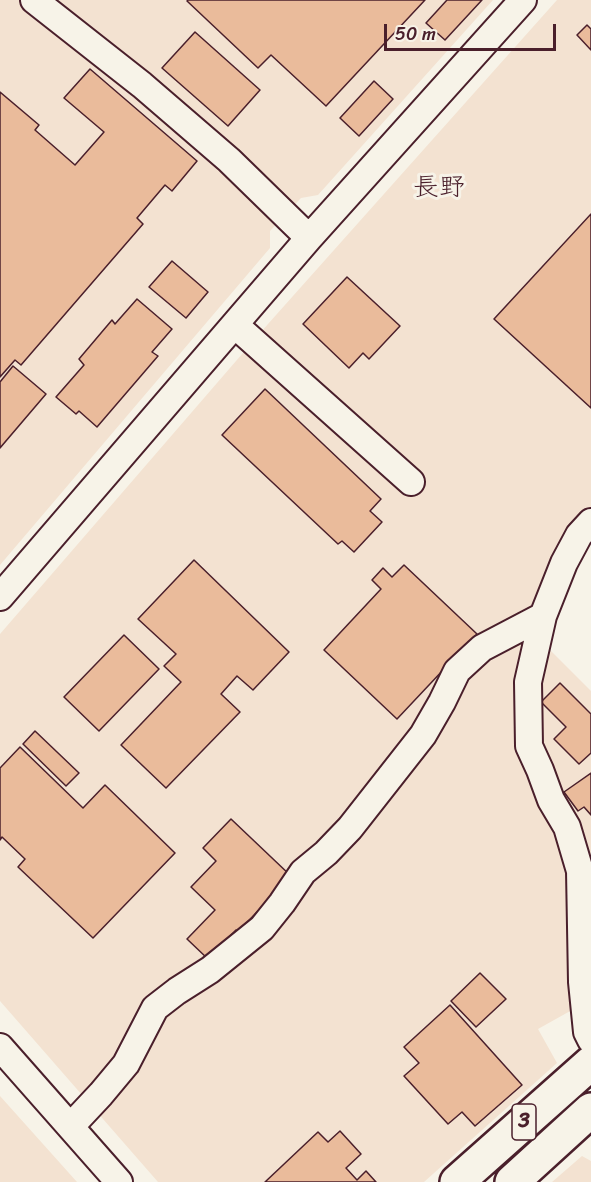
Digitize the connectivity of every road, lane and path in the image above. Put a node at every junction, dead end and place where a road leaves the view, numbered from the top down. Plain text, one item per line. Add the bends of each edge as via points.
1 (34, 0) edge
2 (524, 0) edge
3 (309, 238) junction
4 (235, 325) junction
5 (411, 482) dead end
6 (591, 522) edge
7 (0, 597) edge
8 (543, 616) junction
9 (591, 1040) edge
10 (0, 1047) edge
11 (591, 1063) edge
12 (591, 1110) edge
13 (71, 1126) junction
14 (118, 1182) edge
15 (457, 1182) edge
16 (512, 1182) edge

1 - 3 street via 229,160
2 - 3 street
3 - 4 street
4 - 5 street
4 - 7 street
6 - 8 street via 564,563
8 - 9 street via 528,682 529,746 551,800 567,827 580,872 582,982
8 - 13 street via 482,648 457,671 423,735 350,828 303,872 262,928 155,1008 126,1064
10 - 13 street
11 - 15 highway, 3
12 - 16 highway, 3
13 - 14 street

